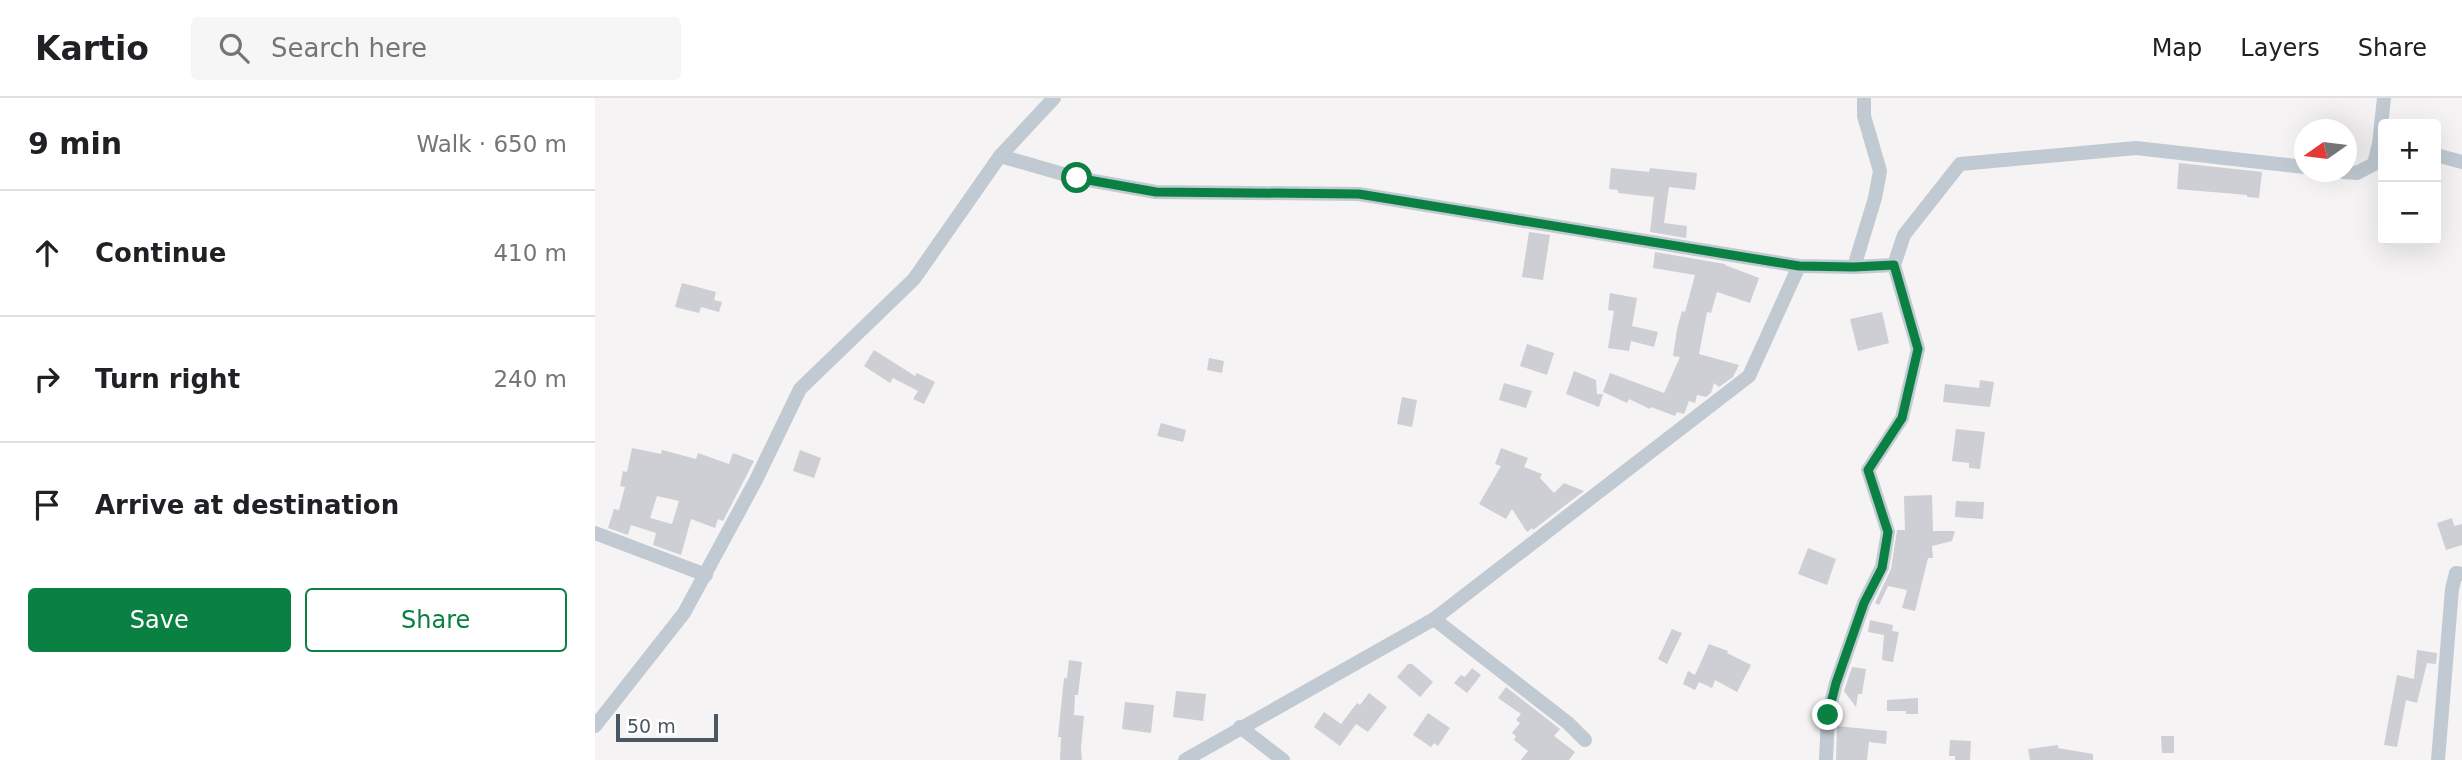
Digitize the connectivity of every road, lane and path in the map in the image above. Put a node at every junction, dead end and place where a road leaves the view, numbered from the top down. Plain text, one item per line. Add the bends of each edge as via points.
1 (1054, 98) edge
2 (1864, 98) edge
3 (2384, 98) edge
4 (2383, 119) edge
5 (2378, 153) edge
6 (1000, 156) junction
7 (2441, 156) edge
8 (2462, 162) edge
9 (2294, 166) edge
10 (2357, 173) edge
11 (1894, 265) junction
12 (1799, 266) junction
13 (1854, 267) junction
14 (595, 533) edge
15 (2462, 573) edge
16 (706, 575) junction
17 (1434, 619) junction
18 (595, 726) edge
19 (1240, 727) junction
20 (1585, 740) dead end
21 (1185, 760) edge
22 (1283, 760) edge
23 (1826, 760) edge
24 (2438, 760) edge

1 - 6 street
2 - 13 street via 1864,116 1880,171
3 - 4 street
5 - 10 street via 2374,164
6 - 12 street via 1077,178 1156,192 1359,194
6 - 16 street via 914,279 800,388
7 - 8 street
9 - 11 street via 2136,148 1960,164 1904,235
11 - 13 street
11 - 23 street via 1918,349 1902,418 1868,470 1888,532 1882,568 1864,603 1836,683 1828,715
12 - 13 street
12 - 17 street via 1749,376
14 - 16 street
15 - 24 street via 2456,573 2452,589
16 - 18 street via 684,613
17 - 19 street
17 - 20 street
19 - 21 street
19 - 22 street

